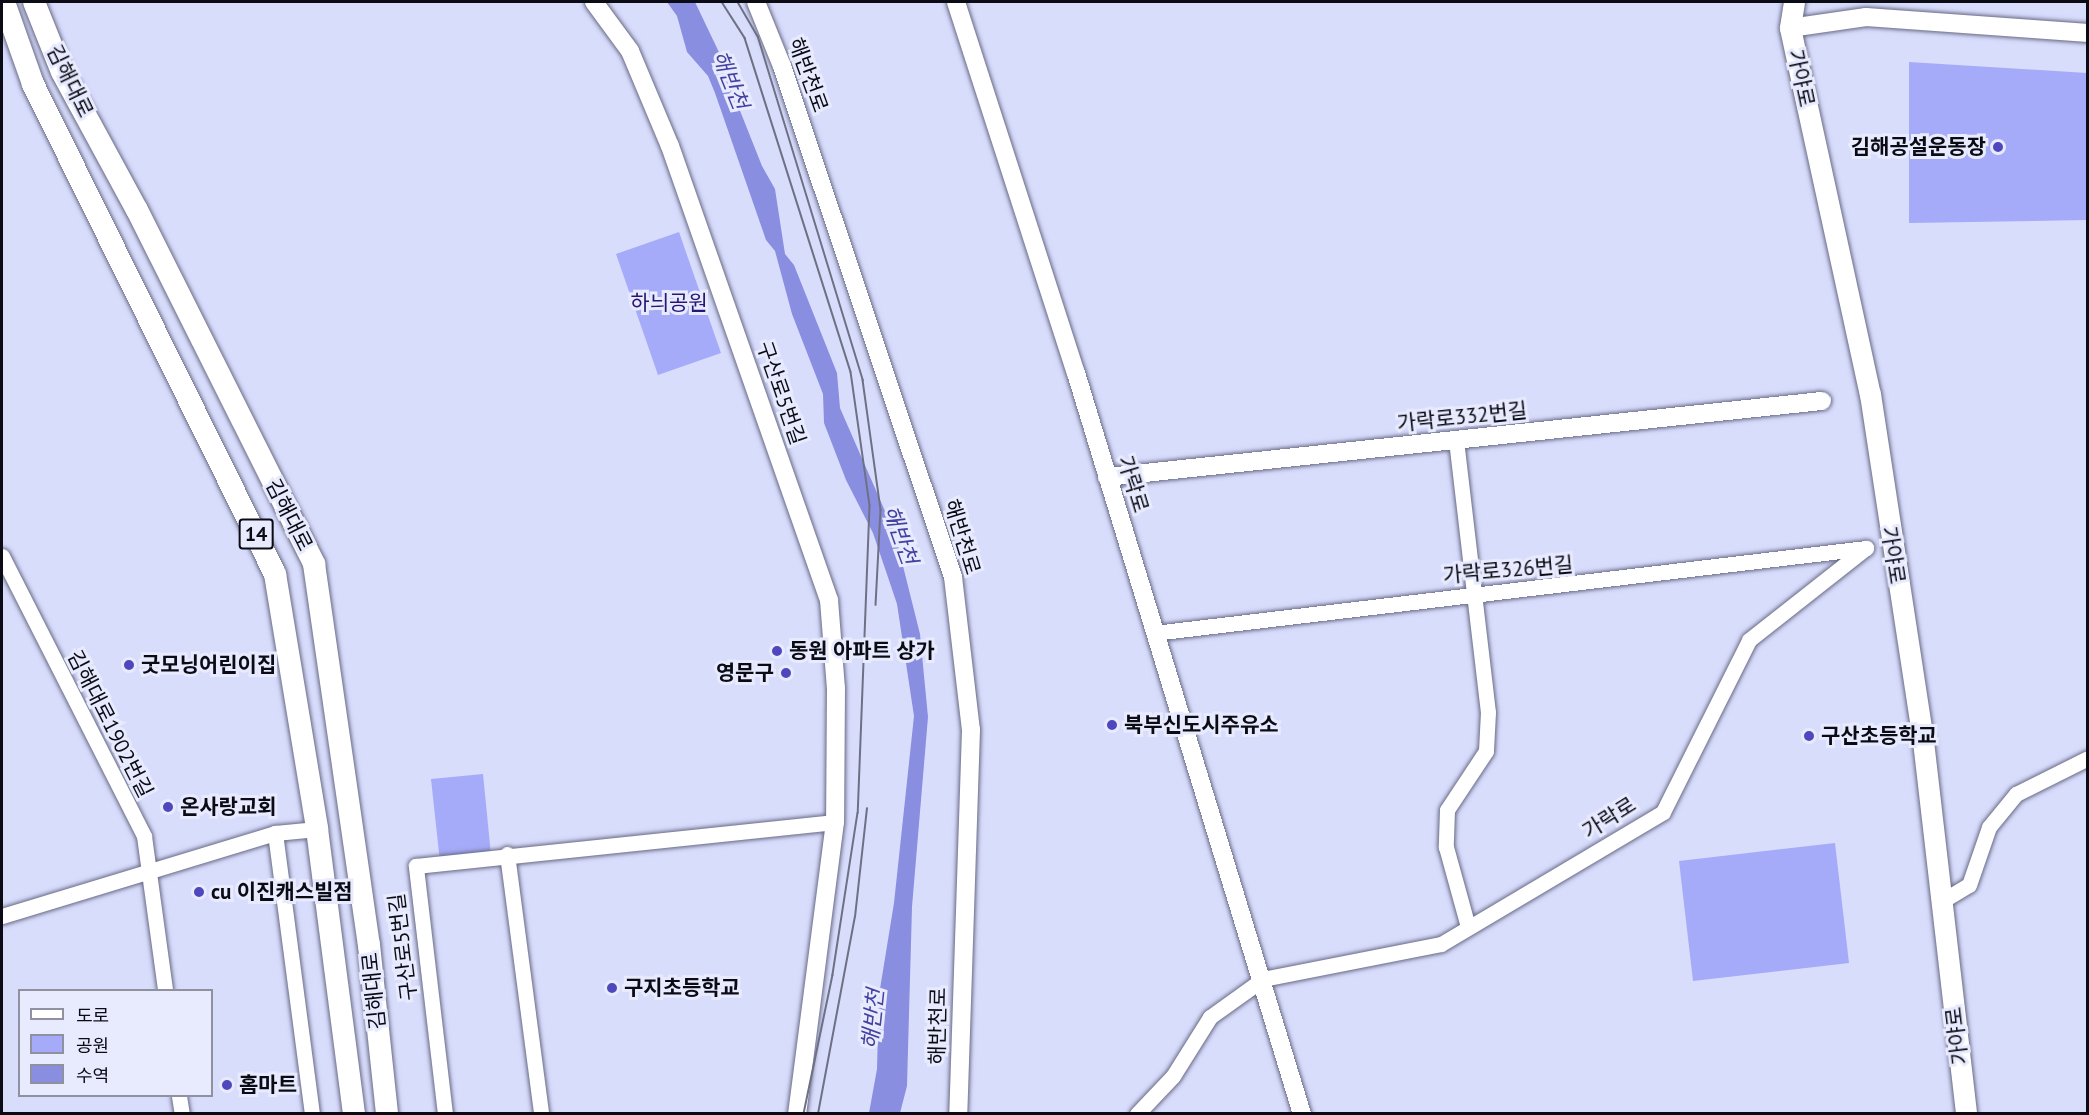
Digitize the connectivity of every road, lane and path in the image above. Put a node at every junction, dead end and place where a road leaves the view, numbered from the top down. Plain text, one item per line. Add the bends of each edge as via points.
1 (4, 2) edge
2 (34, 2) edge
3 (594, 2) edge
4 (756, 2) edge
5 (956, 2) edge
6 (1794, 2) edge
7 (1790, 27) junction
8 (2088, 33) edge
9 (1822, 401) dead end
10 (1455, 440) junction
11 (1107, 477) junction
12 (1866, 548) joint
13 (2, 556) edge
14 (1475, 594) junction
15 (1154, 633) junction
16 (2088, 758) edge
17 (835, 822) junction
18 (316, 829) junction
19 (275, 832) junction
20 (507, 854) junction
21 (149, 873) junction
22 (1942, 901) junction
23 (2, 916) edge
24 (1468, 927) junction
25 (1263, 980) junction
26 (165, 989) edge
27 (179, 1097) edge
28 (182, 1113) edge
29 (312, 1113) edge
30 (354, 1113) edge
31 (387, 1113) edge
32 (445, 1113) edge
33 (541, 1113) edge
34 (797, 1113) edge
35 (958, 1113) edge
36 (1137, 1113) edge
37 (1302, 1113) edge
38 (1966, 1113) edge

1 - 18 main road, 김해대로 / 14 via 33,84 275,574
2 - 31 main road, 김해대로 via 62,72 137,210 314,564 369,945
3 - 17 street, 구산로5번길 via 630,51 670,146 829,600 836,687
4 - 35 street, 해반천로 via 786,78 952,577 972,730
5 - 11 street, 가락로
6 - 7 main road, 가야로
7 - 8 street via 1866,17
7 - 22 main road, 가야로 via 1870,394 1923,741
9 - 10 street, 가락로332번길
10 - 11 street, 가락로332번길
10 - 14 street
11 - 15 street, 가락로
12 - 14 street, 가락로326번길
12 - 24 street, 가락로 via 1749,640 1663,812
13 - 21 street, 김해대로1902번길 via 144,836
14 - 15 street, 가락로326번길
14 - 24 street via 1488,712 1486,751 1447,810 1446,847
15 - 25 street, 가락로
16 - 22 street via 2016,794 1989,827 1969,885
17 - 20 street, 구산로5번길
17 - 34 street, 구산로5번길
18 - 19 street
18 - 30 main road, 김해대로 / 14
19 - 21 street
19 - 29 street
20 - 32 street, 구산로5번길 via 417,866
20 - 33 street
21 - 23 street
21 - 26 street, 김해대로1902번길
22 - 38 main road, 가야로
24 - 25 street, 가락로 via 1441,944
25 - 36 street via 1210,1017 1173,1076
25 - 37 street, 가락로
27 - 28 street

